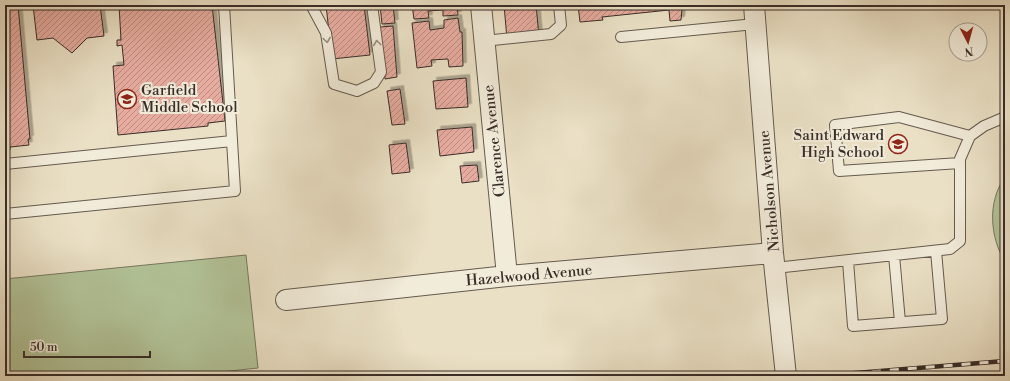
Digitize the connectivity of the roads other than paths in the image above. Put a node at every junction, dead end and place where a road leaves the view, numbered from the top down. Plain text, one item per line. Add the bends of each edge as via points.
1 (224, 5) edge
2 (311, 5) edge
3 (372, 5) edge
4 (481, 5) edge
5 (559, 5) edge
6 (755, 15) edge
7 (621, 37) dead end
8 (484, 41) junction
9 (1005, 117) edge
10 (970, 136) junction
11 (232, 141) junction
12 (960, 163) junction
13 (5, 164) edge
14 (5, 214) edge
15 (936, 251) junction
16 (894, 255) junction
17 (774, 261) junction
18 (848, 261) junction
19 (507, 276) junction
20 (286, 300) dead end
21 (900, 322) junction
22 (786, 376) edge

1 - 11 lane
2 -> 3 lane via 326,33 334,84 357,91 374,83 381,72
4 - 8 street, Clarence Avenue
5 - 8 lane via 561,26 551,34
6 - 7 lane
6 - 17 street, Nicholson Avenue
8 - 19 street, Clarence Avenue
9 - 10 lane via 984,126
10 - 12 lane
10 - 12 lane via 899,118 835,125 839,171
11 - 13 lane
11 - 14 lane via 235,191
12 - 15 lane via 960,241 950,249
15 - 16 lane
15 - 21 lane via 942,319
16 - 18 lane
16 - 21 lane
17 - 18 lane
17 - 19 street, Hazelwood Avenue
17 - 22 street, Nicholson Avenue
18 - 21 lane via 854,326
19 - 20 street, Hazelwood Avenue

